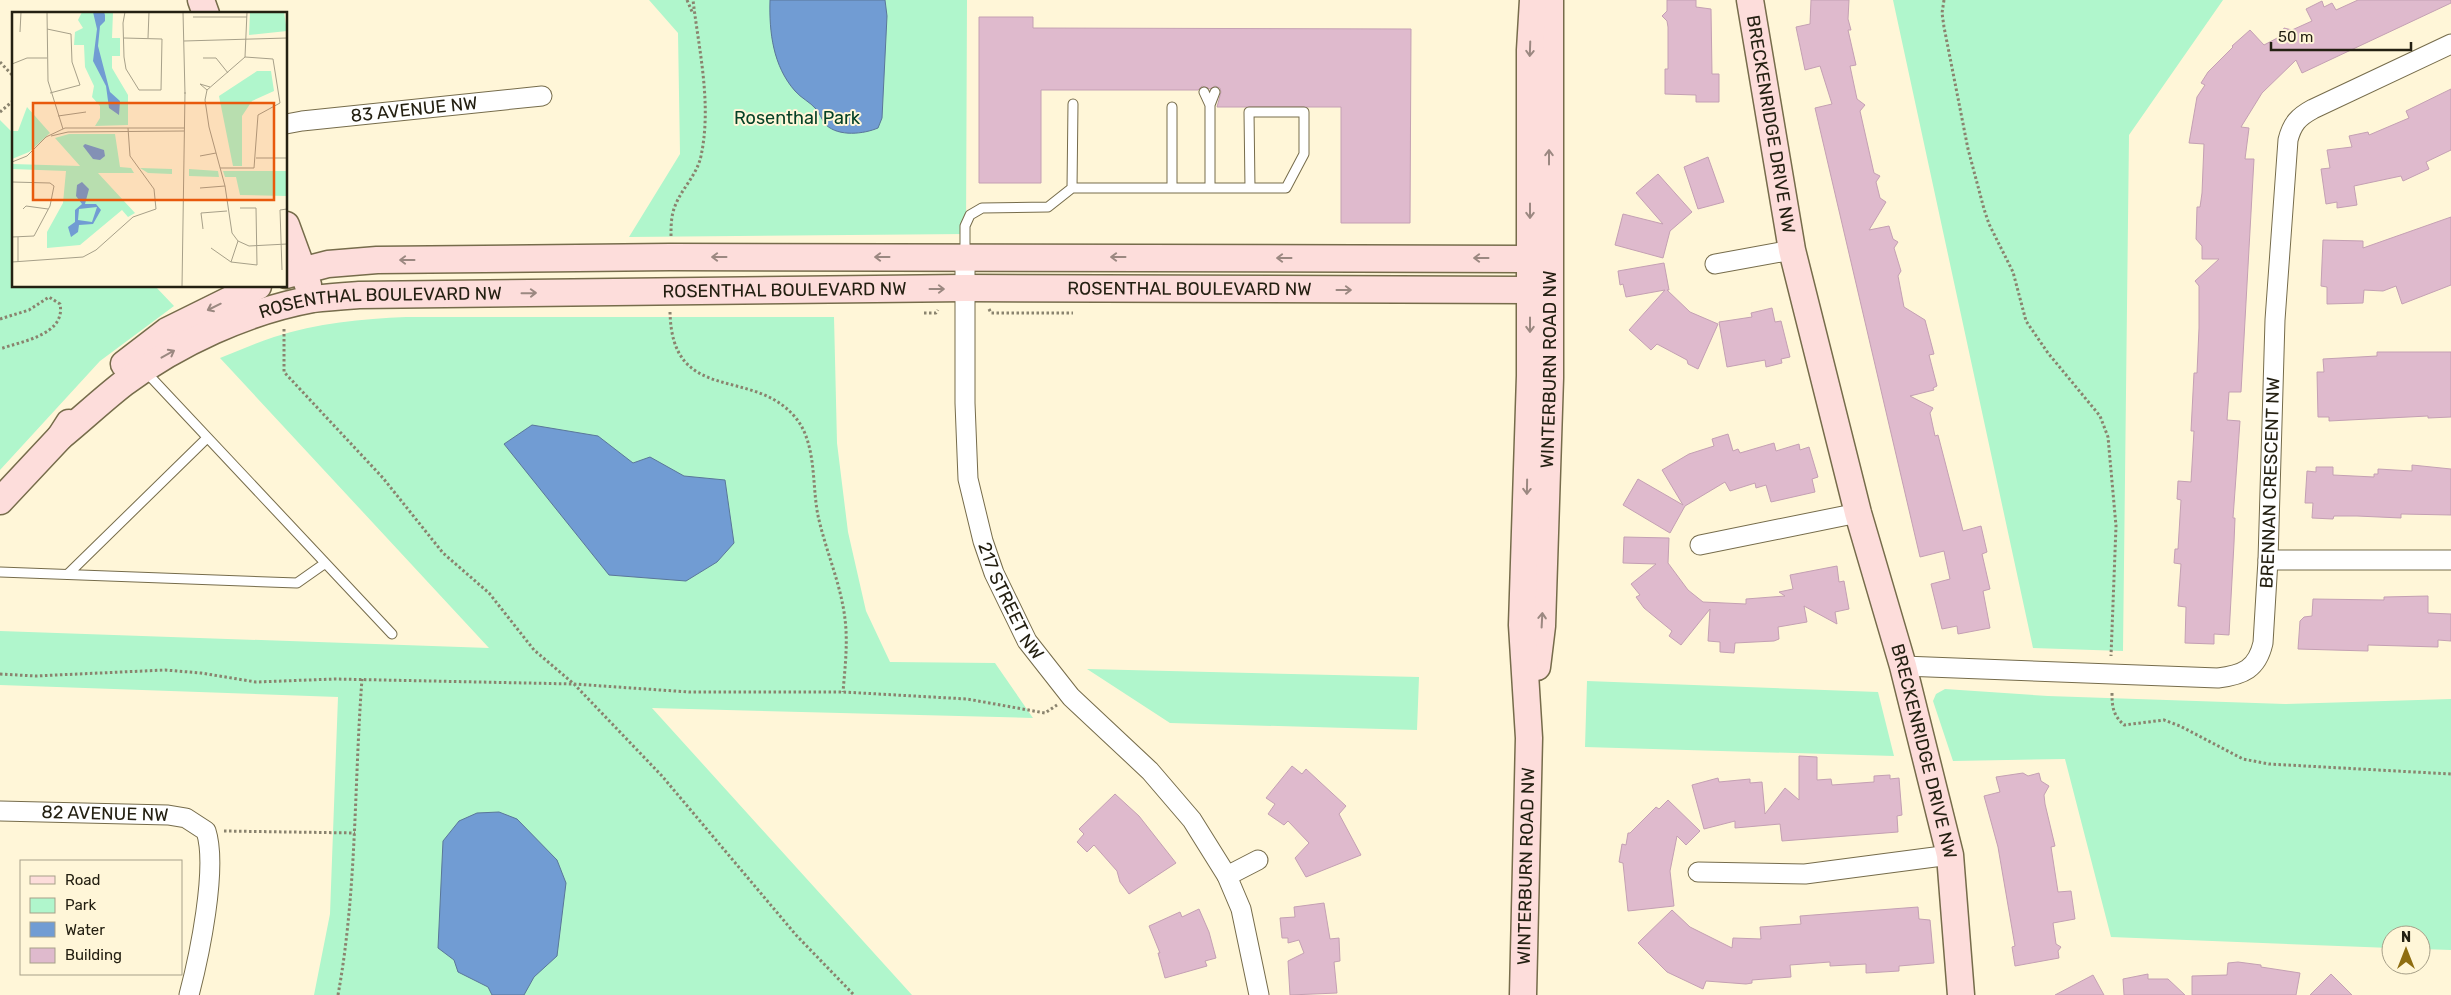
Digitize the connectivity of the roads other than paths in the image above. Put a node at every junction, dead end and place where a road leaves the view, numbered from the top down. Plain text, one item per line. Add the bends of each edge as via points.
1 (201, 0) edge
2 (1533, 0) edge
3 (1550, 0) edge
4 (1750, 0) edge
5 (205, 12) edge
6 (2451, 44) edge
7 (1204, 92) dead end
8 (1215, 92) dead end
9 (542, 96) dead end
10 (1073, 104) dead end
11 (1210, 105) junction
12 (1172, 108) dead end
13 (288, 124) edge
14 (1072, 188) junction
15 (1172, 188) junction
16 (1210, 188) junction
17 (1250, 188) junction
18 (288, 235) edge
19 (1792, 250) junction
20 (965, 257) junction
21 (1539, 259) junction
22 (1715, 264) dead end
23 (295, 272) edge
24 (254, 288) edge
25 (966, 288) junction
26 (1539, 290) junction
27 (312, 299) junction
28 (144, 369) junction
29 (60, 437) junction
30 (207, 438) junction
31 (0, 501) edge
32 (1858, 514) junction
33 (1700, 545) dead end
34 (2268, 560) junction
35 (2451, 560) edge
36 (324, 564) junction
37 (0, 572) edge
38 (68, 574) junction
39 (392, 634) dead end
40 (1904, 666) junction
41 (0, 810) edge
42 (1950, 855) junction
43 (1258, 860) dead end
44 (1698, 872) dead end
45 (1227, 876) junction
46 (189, 995) edge
47 (1259, 995) edge
48 (1523, 995) edge
49 (1961, 995) edge

1 - 5 street
2 -> 21 street, WINTERBURN ROAD NW via 1530,50
21 -> 3 street, WINTERBURN ROAD NW
4 - 19 street, BRECKENRIDGE DRIVE NW
6 - 34 street, BRENNAN CRESCENT NW via 2299,116 2291,128 2275,320
7 - 11 lane
8 - 11 lane
9 - 13 street, 83 AVENUE NW
10 - 14 lane
11 - 16 lane
12 - 15 lane
14 - 15 lane
14 - 20 lane via 1048,208 982,208 970,215 965,226
15 - 16 lane
16 - 17 lane
17 - 17 lane via 1286,188 1304,154 1304,112 1249,112
18 - 23 street
19 - 22 street, BRECKENRIDGE DRIVE NW
19 - 32 street, BRECKENRIDGE DRIVE NW
21 -> 20 street, ROSENTHAL BOULEVARD NW
20 -> 23 street, ROSENTHAL BOULEVARD NW via 377,260 328,264
20 - 25 street, 217 STREET NW
21 - 26 street, WINTERBURN ROAD NW
23 - 27 street
24 -> 29 street, ROSENTHAL BOULEVARD NW via 167,332 137,352 84,402
25 -> 26 street, ROSENTHAL BOULEVARD NW
27 -> 25 street, ROSENTHAL BOULEVARD NW via 378,295
25 - 45 street, 217 STREET NW via 968,478 978,526 994,573 1027,641 1071,697 1175,798
26 - 48 street, WINTERBURN ROAD NW via 1530,396 1522,625 1529,738
28 -> 27 street, ROSENTHAL BOULEVARD NW via 189,342 233,323
28 - 29 street, ROSENTHAL BOULEVARD NW
28 - 30 lane
29 - 31 street, ROSENTHAL BOULEVARD NW
30 - 36 lane
30 - 38 lane
32 - 33 street
32 - 40 street, BRECKENRIDGE DRIVE NW
34 - 35 street
34 - 40 street, BRENNAN CRESCENT NW via 2260,656 2252,667 2236,675 2209,677
36 - 38 lane via 297,583
36 - 39 lane
37 - 38 lane
40 - 42 street, BRECKENRIDGE DRIVE NW
41 - 46 street, 82 AVENUE NW via 168,815 186,818 206,831 210,850 204,920
42 - 44 street via 1805,874
42 - 49 street, BRECKENRIDGE DRIVE NW
43 - 45 street
45 - 47 street, 217 STREET NW via 1241,908

